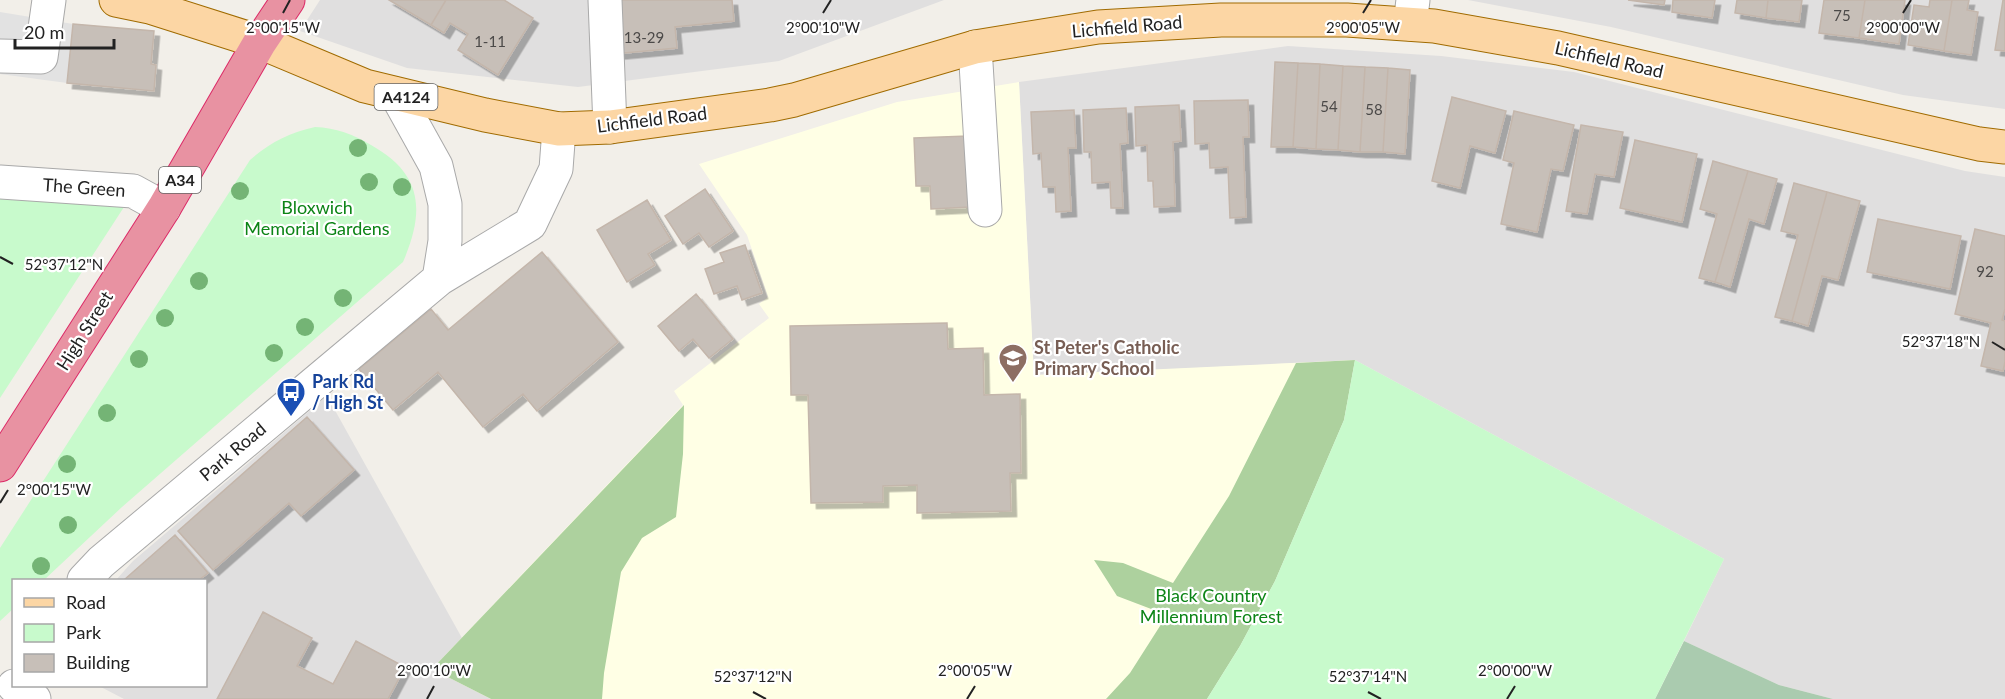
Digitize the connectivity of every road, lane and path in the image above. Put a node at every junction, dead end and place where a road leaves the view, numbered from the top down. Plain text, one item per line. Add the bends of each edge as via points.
1 (49, 0) edge
2 (116, 0) edge
3 (288, 0) edge
4 (605, 0) edge
5 (1412, 12) edge
6 (260, 42) junction
7 (975, 47) junction
8 (0, 56) edge
9 (396, 94) junction
10 (610, 127) junction
11 (559, 129) junction
12 (2005, 147) edge
13 (0, 182) edge
14 (164, 208) junction
15 (985, 210) dead end
16 (439, 279) junction
17 (0, 465) edge
18 (85, 579) edge

1 - 8 street via 41,57
2 - 6 main road, A4124
3 - 6 highway, A34
4 - 10 street
5 - 7 main road, Lichfield Road / A4124 via 1347,20 1221,20 1098,27
5 - 12 main road, Lichfield Road / A4124 via 1434,26 1558,48
6 - 9 main road, Lichfield Road / A4124 via 365,86
6 - 14 highway, High Street / A34
7 - 10 main road, Lichfield Road / A4124 via 794,100
7 - 15 street
9 - 11 main road, Lichfield Road / A4124
9 - 16 street via 436,166 445,204
10 - 11 main road, Lichfield Road / A4124
11 - 16 street, Park Road via 556,169 531,224
13 - 14 street, The Green via 133,191
14 - 17 highway, High Street / A34
16 - 18 street, Park Road

